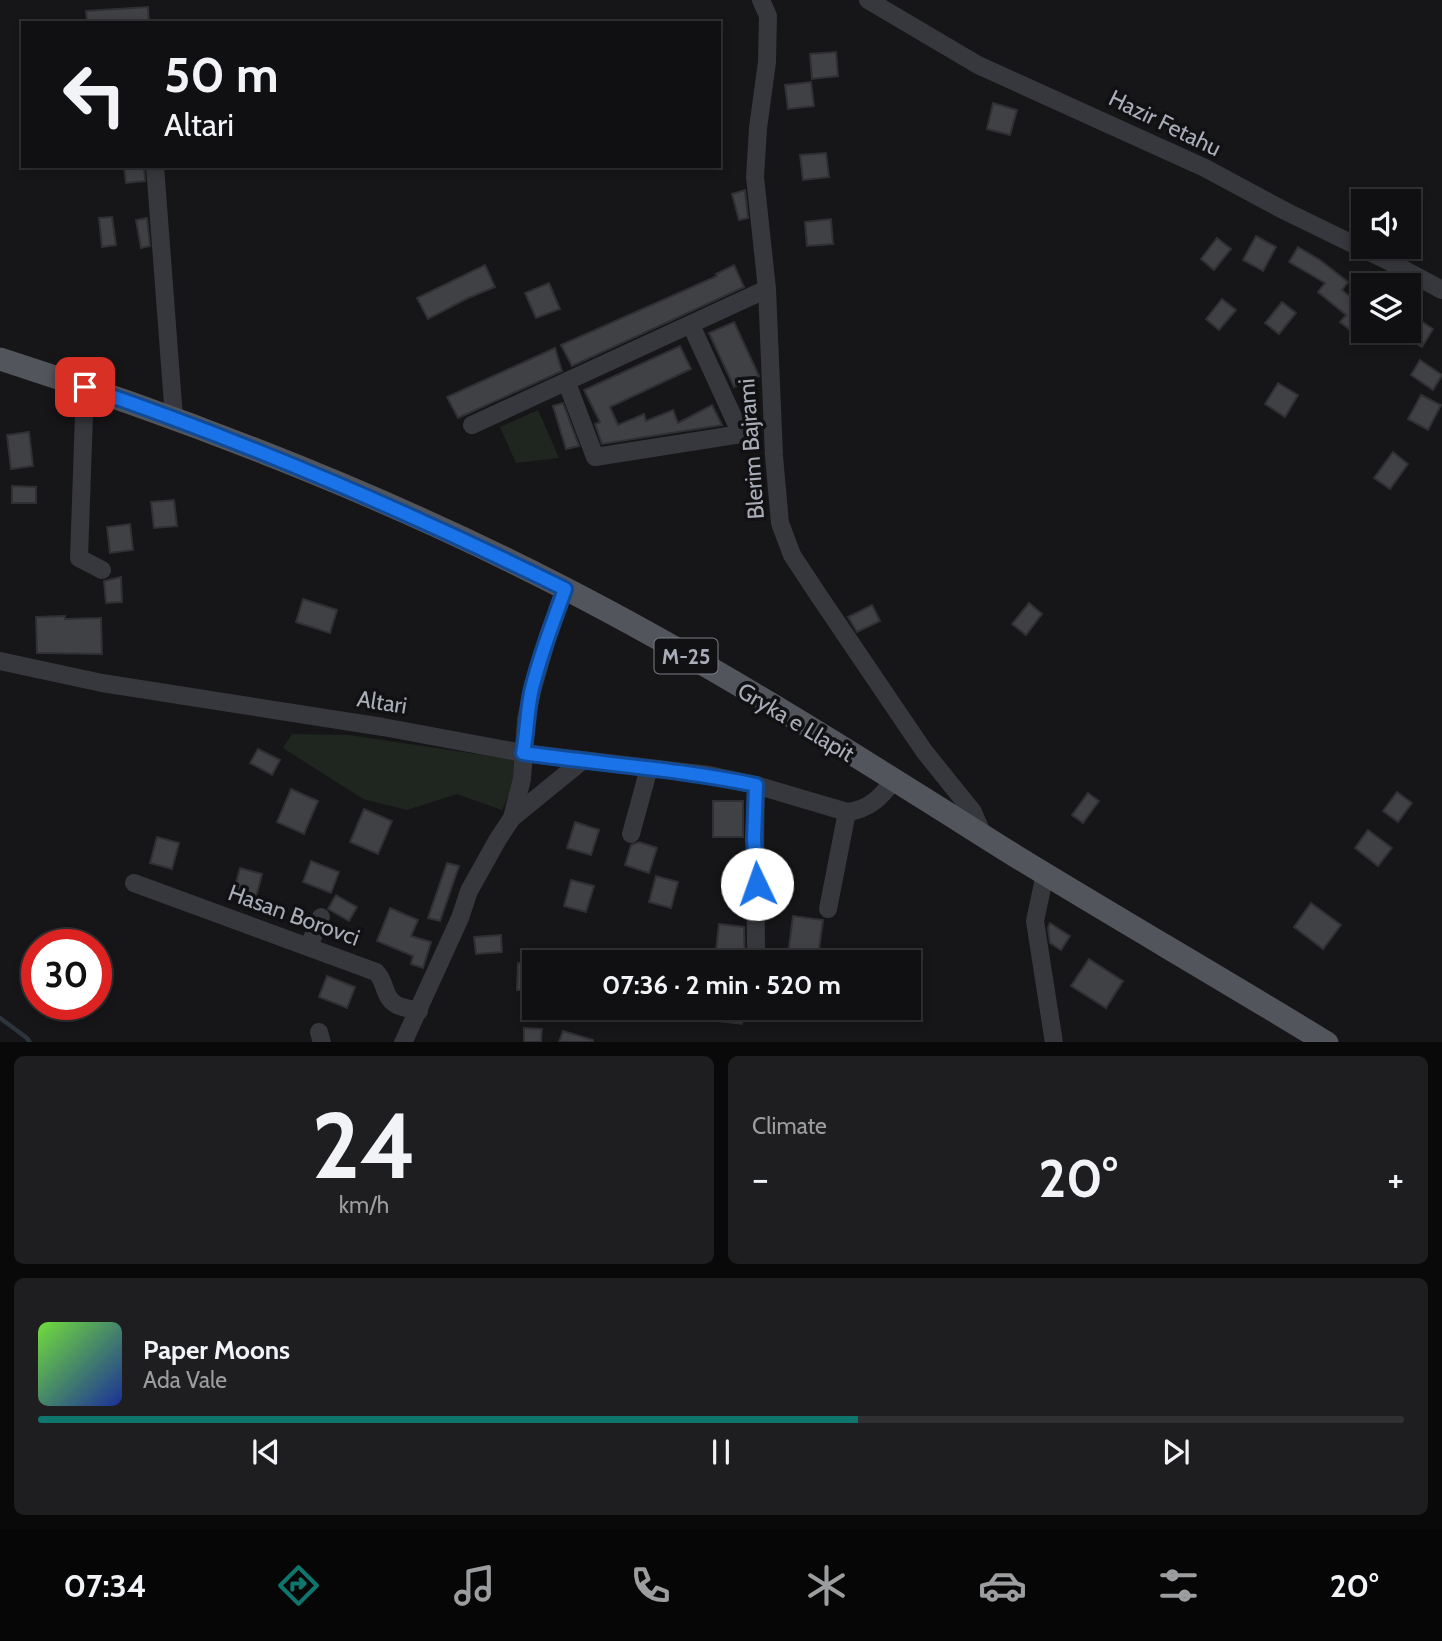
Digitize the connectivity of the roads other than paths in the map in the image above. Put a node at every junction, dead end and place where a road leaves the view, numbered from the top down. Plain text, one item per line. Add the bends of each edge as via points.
1 (761, 0) edge
2 (868, 0) edge
3 (155, 168) edge
4 (767, 289) junction
5 (1442, 290) edge
6 (691, 325) junction
7 (0, 359) edge
8 (567, 383) junction
9 (85, 387) junction
10 (174, 418) junction
11 (472, 425) dead end
12 (102, 569) dead end
13 (565, 589) junction
14 (0, 660) edge
15 (523, 753) junction
16 (582, 761) junction
17 (649, 768) junction
18 (894, 780) junction
19 (756, 785) junction
20 (847, 812) junction
21 (512, 818) junction
22 (631, 834) dead end
23 (982, 835) junction
24 (1045, 874) junction
25 (134, 883) dead end
26 (828, 909) dead end
27 (321, 917) dead end
28 (309, 946) junction
29 (756, 950) edge
30 (419, 1012) junction
31 (403, 1042) edge
32 (1054, 1042) edge
33 (1327, 1042) edge

1 - 4 street, Blerim Bajrami via 768,16 767,62 755,177
2 - 5 street, Hazir Fetahu via 978,65 1205,168
3 - 10 street
4 - 6 street
4 - 23 street, Blerim Bajrami via 777,503 786,541 889,702 973,812
6 - 8 street
6 - 8 street via 741,434 595,457
7 - 9 main road, Gryka e Llapit / M-25
8 - 11 street
9 - 10 main road, Gryka e Llapit / M-25
9 - 12 street via 79,558
10 - 13 main road, Gryka e Llapit / M-25 via 409,514
13 - 15 street via 532,691
13 - 18 main road, Gryka e Llapit / M-25
14 - 15 street, Altari via 102,684
15 - 16 street, Altari
15 - 21 street
16 - 17 street, Altari
16 - 21 street
17 - 19 street, Altari
17 - 22 street
18 - 20 street via 872,804
18 - 23 main road, Gryka e Llapit / M-25
19 - 20 street, Altari
19 - 29 street
20 - 26 street
21 - 30 street via 469,891
23 - 24 main road, Gryka e Llapit / M-25
24 - 32 street via 1035,921
24 - 33 main road, Gryka e Llapit / M-25
25 - 28 street, Hasan Borovci
27 - 28 street
28 - 30 street, Hasan Borovci via 376,972 390,1000
30 - 31 street

